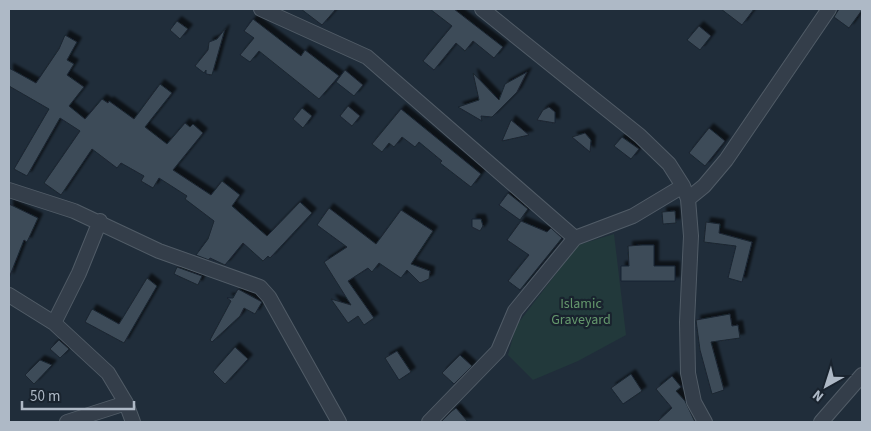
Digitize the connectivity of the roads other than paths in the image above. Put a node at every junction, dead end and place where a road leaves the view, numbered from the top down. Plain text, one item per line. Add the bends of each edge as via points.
1 (261, 9) edge
2 (482, 9) edge
3 (829, 9) edge
4 (9, 190) edge
5 (686, 193) junction
6 (100, 221) junction
7 (575, 238) junction
8 (9, 295) edge
9 (54, 323) junction
10 (862, 375) edge
11 (126, 403) junction
12 (67, 422) edge
13 (133, 422) edge
14 (339, 422) edge
15 (430, 422) edge
16 (706, 422) edge
17 (821, 422) edge

1 - 7 street via 367,57
2 - 5 street via 640,136 669,164
3 - 5 street via 726,160 704,186
4 - 6 street
5 - 7 street
5 - 16 street via 691,236 688,373 694,402
6 - 9 street
6 - 14 street via 159,251 260,287 269,297
7 - 15 street via 515,311 498,351
8 - 9 street
9 - 11 street via 108,373
10 - 17 street
11 - 12 street
11 - 13 street

